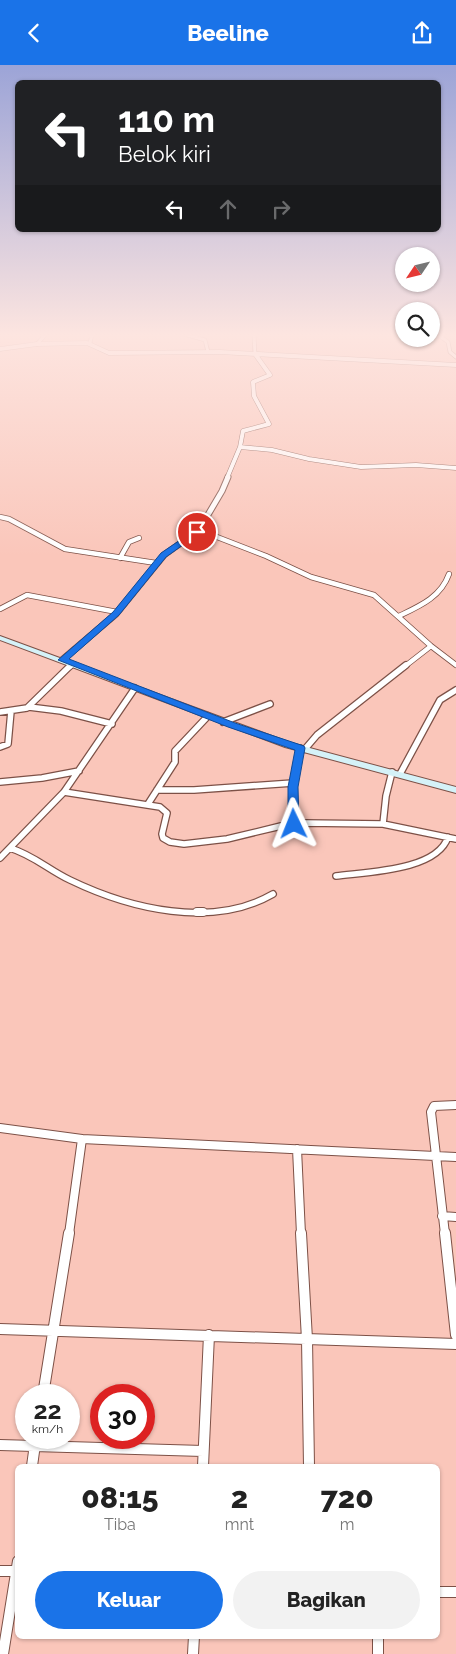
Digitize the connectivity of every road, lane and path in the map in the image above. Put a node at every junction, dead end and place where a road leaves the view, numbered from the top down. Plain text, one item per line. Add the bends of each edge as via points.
1 (261, 408) edge
2 (240, 447) junction
3 (456, 468) edge
4 (0, 517) edge
5 (199, 530) junction
6 (139, 538) dead end
7 (120, 558) junction
8 (156, 563) junction
9 (449, 574) dead end
10 (0, 609) edge
11 (117, 612) junction
12 (399, 616) junction
13 (0, 638) edge
14 (431, 646) junction
15 (62, 660) junction
16 (73, 664) junction
17 (456, 665) edge
18 (135, 688) junction
19 (456, 690) edge
20 (270, 704) dead end
21 (29, 707) junction
22 (11, 711) junction
23 (0, 712) edge
24 (208, 716) junction
25 (223, 722) junction
26 (112, 724) junction
27 (0, 747) edge
28 (303, 749) junction
29 (79, 771) junction
30 (396, 773) junction
31 (0, 782) edge
32 (293, 783) junction
33 (157, 790) junction
34 (456, 790) edge
35 (64, 792) junction
36 (148, 804) junction
37 (294, 824) junction
38 (383, 824) junction
39 (448, 837) junction
40 (456, 839) edge
41 (10, 848) junction
42 (0, 858) edge
43 (336, 876) dead end
44 (273, 894) dead end
45 (456, 1105) edge
46 (0, 1128) edge
47 (82, 1139) junction
48 (296, 1149) junction
49 (437, 1156) junction
50 (456, 1157) edge
51 (442, 1216) junction
52 (456, 1217) edge
53 (0, 1329) edge
54 (53, 1331) junction
55 (209, 1335) junction
56 (456, 1335) edge
57 (307, 1339) junction
58 (456, 1343) edge
59 (45, 1384) edge
60 (15, 1444) edge
61 (80, 1444) edge
62 (0, 1445) edge
63 (35, 1449) edge
64 (203, 1451) junction
65 (32, 1464) edge
66 (203, 1464) edge
67 (309, 1464) edge
68 (15, 1568) edge
69 (0, 1571) edge
70 (15, 1580) edge
71 (440, 1592) edge
72 (456, 1593) edge
73 (194, 1639) edge
74 (378, 1639) edge
75 (3, 1654) edge
76 (194, 1654) edge
77 (378, 1654) edge

1 - 2 street via 270,422 243,431
2 - 3 street via 361,467 416,465
2 - 5 street via 222,491
4 - 7 street via 66,549
5 - 8 street
5 - 12 street via 311,577 374,595
6 - 7 street via 129,542
7 - 8 street
8 - 11 street
9 - 12 street via 444,587 434,597
10 - 11 street via 27,595
11 - 15 street
12 - 14 street
13 - 15 main road
14 - 17 street
14 - 28 street
15 - 16 main road
16 - 18 main road
16 - 21 street
18 - 24 main road
18 - 26 street
19 - 30 street via 440,700
20 - 25 street
21 - 22 street
21 - 26 street via 69,712
22 - 23 street
22 - 27 street via 8,744
24 - 25 main road
24 - 33 street via 174,751 175,761
25 - 28 main road
26 - 29 street
28 - 30 main road
28 - 32 street
29 - 31 street
29 - 35 street
30 - 34 main road
30 - 38 street via 386,796
32 - 33 street
32 - 37 street
33 - 36 street
35 - 36 street
35 - 41 street
36 - 37 street via 165,811 162,836 178,844 227,839
37 - 38 street
38 - 39 street
39 - 40 street
39 - 43 street via 443,849 412,863
41 - 42 street
41 - 44 street via 32,856 71,880 122,901 153,909 183,913 213,911 259,903
45 - 49 street via 437,1105 431,1109
46 - 47 street
47 - 48 street
47 - 54 street
48 - 49 street
48 - 57 street
49 - 50 street
49 - 51 street
51 - 52 street
51 - 56 street
53 - 54 street
54 - 55 street
54 - 59 street
55 - 57 street
55 - 64 street
57 - 58 street
57 - 67 street
60 - 62 street
61 - 64 street
63 - 65 street
64 - 66 street
68 - 69 street
70 - 75 street
71 - 72 street
73 - 76 street
74 - 77 street

